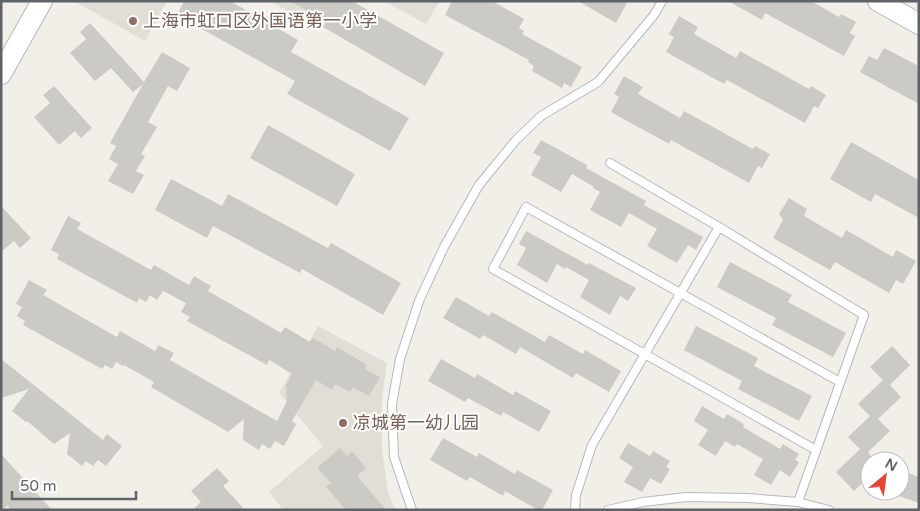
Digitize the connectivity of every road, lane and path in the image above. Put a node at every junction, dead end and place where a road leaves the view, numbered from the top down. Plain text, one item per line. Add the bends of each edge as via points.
1 (42, 1) edge
2 (662, 1) edge
3 (878, 1) edge
4 (919, 24) edge
5 (1, 74) edge
6 (610, 164) dead end
7 (719, 227) junction
8 (681, 293) junction
9 (645, 355) junction
10 (840, 382) junction
11 (816, 450) junction
12 (798, 502) junction
13 (412, 510) edge
14 (575, 510) edge
15 (608, 510) edge
16 (829, 510) edge

1 - 5 street
2 - 13 lane via 598,82 541,116 516,140 479,185 444,247 419,301 400,359 392,404 394,456
3 - 4 street
6 - 7 lane
7 - 8 lane
7 - 10 lane via 864,315
8 - 9 lane
8 - 9 lane via 526,207 492,269
8 - 10 lane
9 - 11 lane
9 - 14 lane via 592,445 576,495
10 - 11 lane
11 - 12 lane
12 - 15 lane via 686,497
12 - 16 lane

